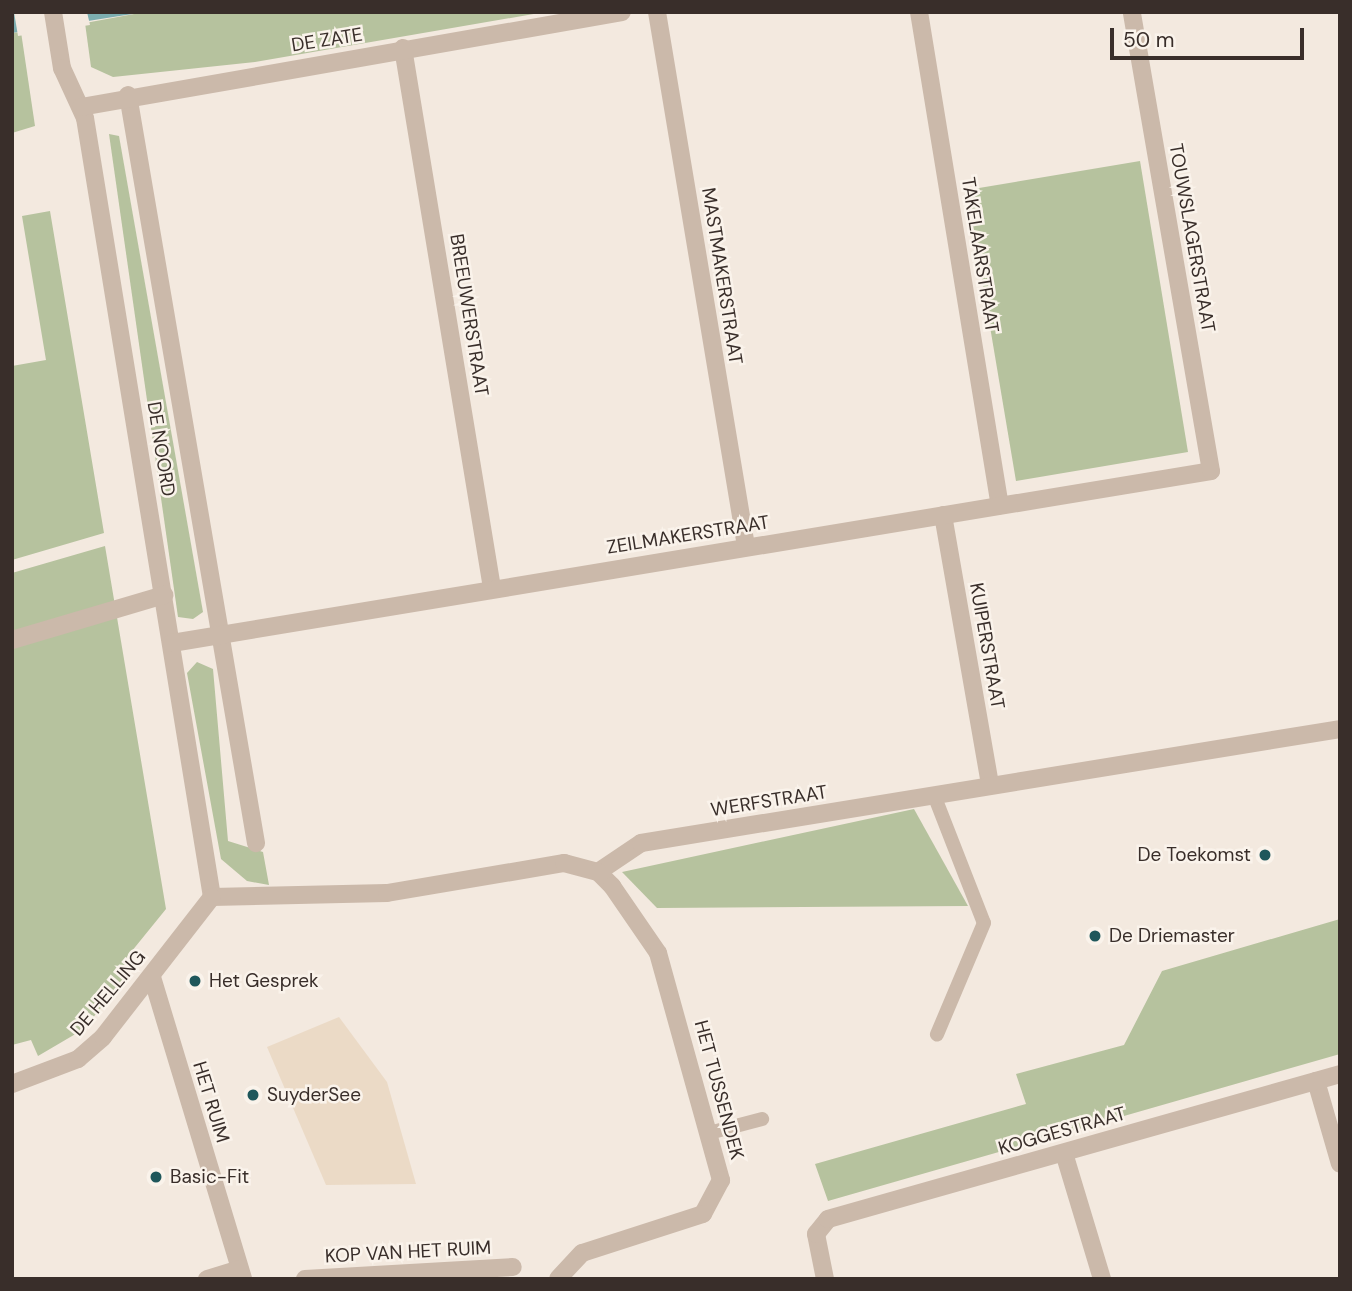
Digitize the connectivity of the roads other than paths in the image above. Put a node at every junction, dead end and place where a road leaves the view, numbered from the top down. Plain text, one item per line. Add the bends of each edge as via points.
1 (52, 12) edge
2 (622, 12) edge
3 (657, 12) edge
4 (919, 12) edge
5 (1132, 12) edge
6 (403, 48) junction
7 (128, 94) junction
8 (81, 107) junction
9 (1211, 471) joint
10 (1000, 505) junction
11 (943, 514) junction
12 (746, 546) junction
13 (492, 588) junction
14 (164, 594) junction
15 (222, 635) junction
16 (12, 640) edge
17 (172, 643) junction
18 (1340, 729) edge
19 (989, 784) junction
20 (934, 795) junction
21 (257, 843) dead end
22 (598, 872) junction
23 (212, 897) junction
24 (152, 977) junction
25 (937, 1034) dead end
26 (1340, 1074) edge
27 (1315, 1081) junction
28 (12, 1084) edge
29 (762, 1119) dead end
30 (709, 1133) junction
31 (1064, 1153) junction
32 (1340, 1164) edge
33 (513, 1266) dead end
34 (241, 1274) edge
35 (207, 1279) edge
36 (305, 1279) edge
37 (558, 1279) edge
38 (825, 1279) edge
39 (1102, 1279) edge

1 - 8 street, DE NOORD via 62,68
2 - 6 street, DE ZATE
3 - 12 street, MASTMAKERSTRAAT
4 - 10 street, TAKELAARSTRAAT
5 - 9 street, TOUWSLAGERSTRAAT
6 - 7 street, DE ZATE
6 - 13 street, BREEUWERSTRAAT
7 - 8 street, DE ZATE
7 - 15 street, DE NOORD
8 - 14 street, DE NOORD
9 - 10 street, ZEILMAKERSTRAAT
10 - 11 street, ZEILMAKERSTRAAT
11 - 12 street, ZEILMAKERSTRAAT
11 - 19 street, KUIPERSTRAAT
12 - 13 street, ZEILMAKERSTRAAT
13 - 15 street, ZEILMAKERSTRAAT
14 - 16 street
14 - 17 street, DE NOORD
15 - 17 street, ZEILMAKERSTRAAT
15 - 21 street, DE NOORD
17 - 23 street, DE NOORD
18 - 19 street, WERFSTRAAT
19 - 20 street, WERFSTRAAT
20 - 22 street, WERFSTRAAT via 641,843
20 - 25 lane via 984,923
22 - 23 street via 564,863 387,893
22 - 30 street, HET TUSSENDEK via 658,953
23 - 24 street, DE HELLING
24 - 28 street, DE HELLING via 78,1059
24 - 34 street, HET RUIM
26 - 27 street, KOGGESTRAAT
27 - 31 street, KOGGESTRAAT
27 - 32 street
29 - 30 lane
30 - 37 street, HET TUSSENDEK via 721,1180 704,1214 582,1253
31 - 38 street, KOGGESTRAAT via 828,1219 820,1225 815,1247
31 - 39 street
33 - 36 street, KOP VAN HET RUIM
34 - 35 street

